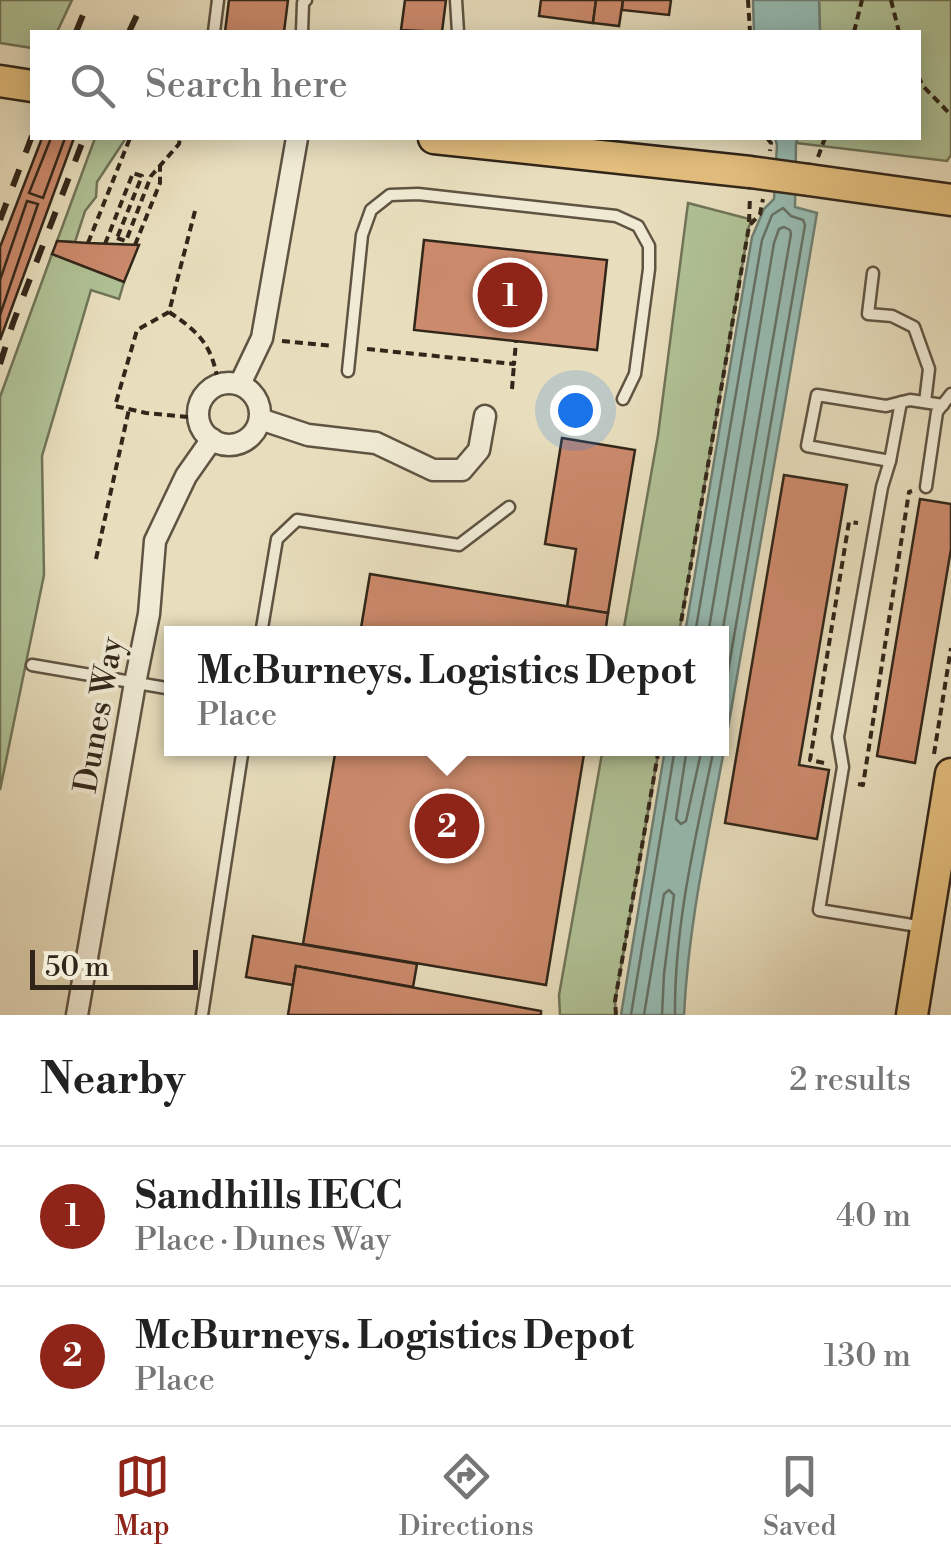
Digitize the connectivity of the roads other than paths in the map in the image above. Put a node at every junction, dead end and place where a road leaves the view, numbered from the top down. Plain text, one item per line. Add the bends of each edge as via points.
1 (218, 0) edge
2 (306, 0) edge
3 (456, 0) edge
4 (214, 30) edge
5 (302, 30) edge
6 (458, 30) edge
7 (0, 81) edge
8 (30, 86) edge
9 (298, 140) edge
10 (451, 140) edge
11 (942, 195) edge
12 (951, 211) edge
13 (873, 273) dead end
14 (348, 371) dead end
15 (229, 384) junction
16 (951, 394) edge
17 (623, 398) dead end
18 (901, 402) junction
19 (925, 402) junction
20 (942, 404) junction
21 (485, 416) dead end
22 (260, 419) junction
23 (212, 439) junction
24 (890, 461) junction
25 (926, 487) road end
26 (510, 507) dead end
27 (262, 626) edge
28 (32, 666) dead end
29 (134, 683) junction
30 (164, 688) edge
31 (242, 756) edge
32 (951, 774) edge
33 (925, 928) junction
34 (77, 1015) edge
35 (202, 1015) edge
36 (912, 1015) edge

1 - 4 lane
2 - 5 lane
3 - 6 lane
7 - 8 main road
9 - 15 street via 262,338
10 - 11 main road, bridge
11 - 12 main road
13 - 19 lane via 868,314 914,327 929,370
14 - 17 lane via 362,235 371,210 390,195 418,194 616,216 638,226 649,246 650,269 636,374
15 - 22 street via 249,389
15 - 23 street via 202,398 198,418
16 - 20 lane
18 - 19 lane
18 - 24 lane
18 - 24 lane via 886,406 817,395 806,446
19 - 20 lane
20 - 25 lane
21 - 22 street via 479,450 462,470 433,470 376,442 308,435
22 - 23 street via 243,442
23 - 29 street, Dunes Way via 156,541
24 - 33 lane via 838,737 843,767 820,910
26 - 27 lane via 459,545 297,520 276,539
28 - 29 lane
29 - 30 lane
29 - 34 street, Dunes Way
31 - 35 lane
32 - 33 main road
33 - 36 main road

